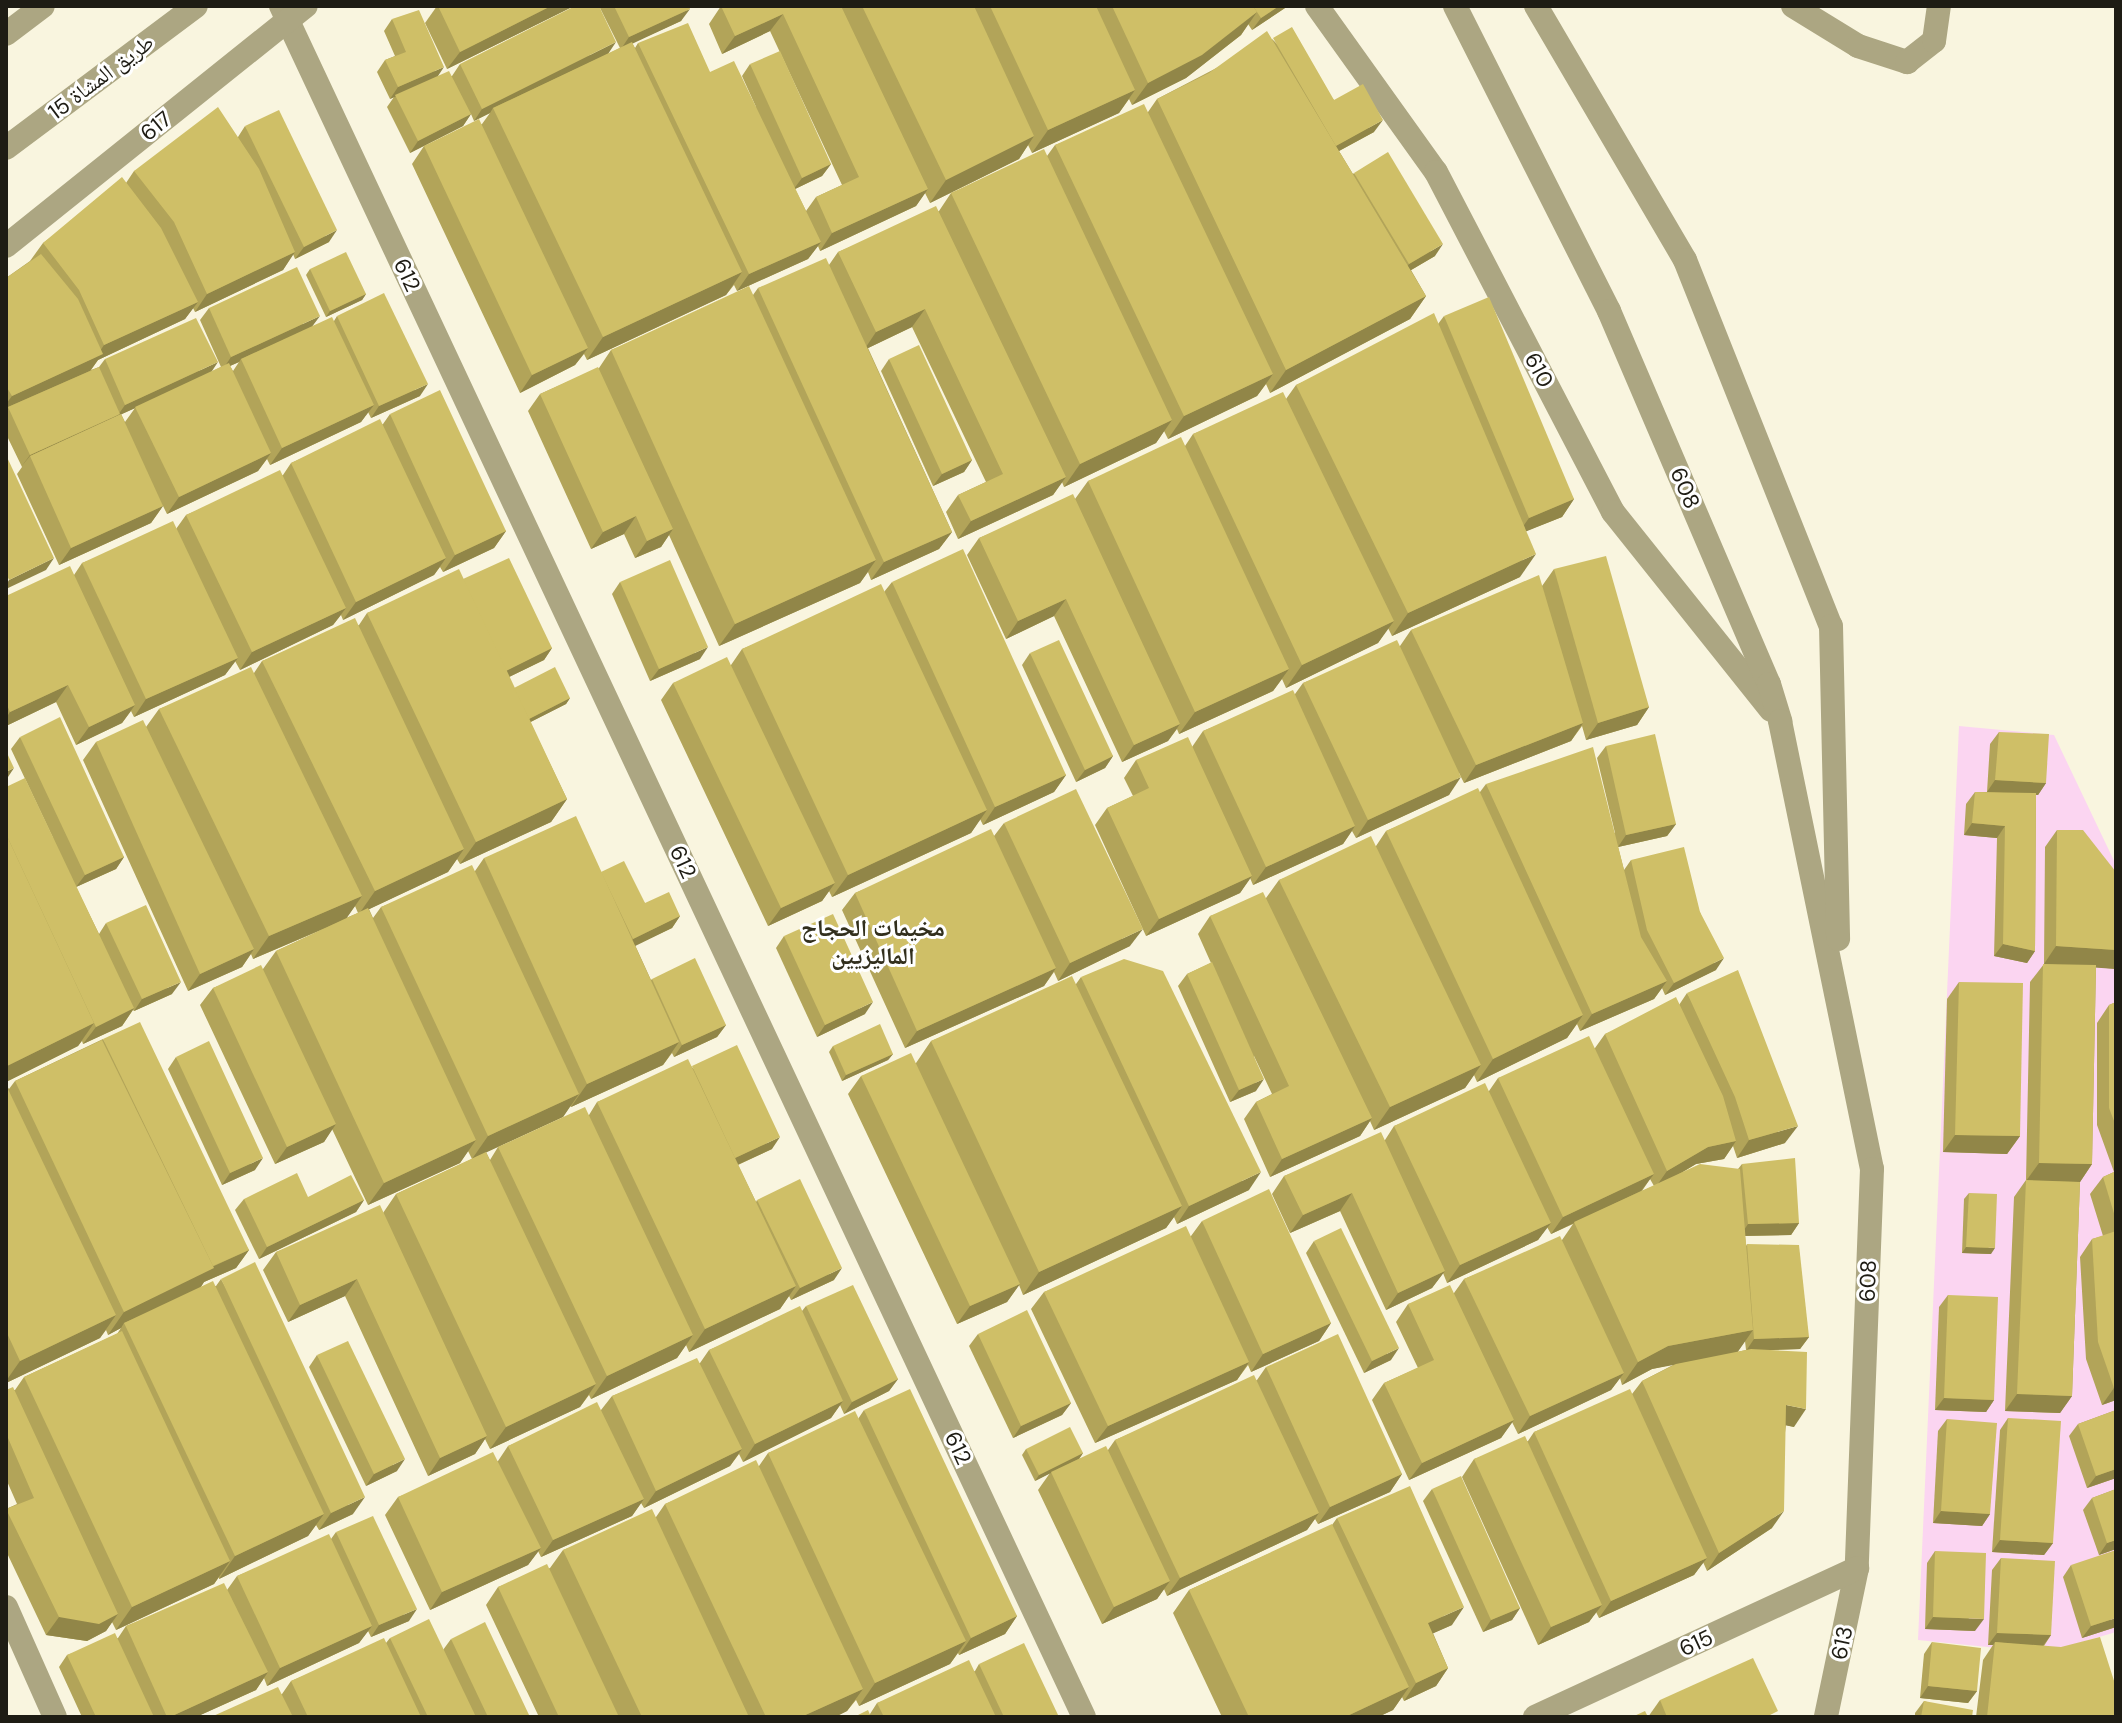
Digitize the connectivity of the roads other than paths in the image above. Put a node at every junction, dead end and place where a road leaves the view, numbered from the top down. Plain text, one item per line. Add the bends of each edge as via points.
1 (43, 6) edge
2 (196, 6) edge
3 (1317, 6) edge
4 (1455, 6) edge
5 (1536, 6) edge
6 (1793, 6) edge
7 (1939, 6) edge
8 (292, 11) edge
9 (6, 34) edge
10 (6, 148) edge
11 (6, 246) edge
12 (1780, 721) junction
13 (1840, 997) junction
14 (1857, 1568) junction
15 (6, 1607) edge
16 (55, 1717) edge
17 (1084, 1717) edge
18 (1535, 1717) edge
19 (1826, 1717) edge

1 - 9 street
2 - 10 street, طريق المشاة 15
3 - 12 street, 610 via 1436,172 1613,512
4 - 12 street, 608 via 1609,311 1769,684
5 - 13 street, 608 via 1685,260 1831,626
6 - 7 street via 1858,46 1907,62 1934,41
8 - 11 street, 617
8 - 17 street, 612
12 - 13 street, 608
13 - 14 street, 608 via 1872,1169
14 - 18 street, 615
14 - 19 street, 613
15 - 16 street

